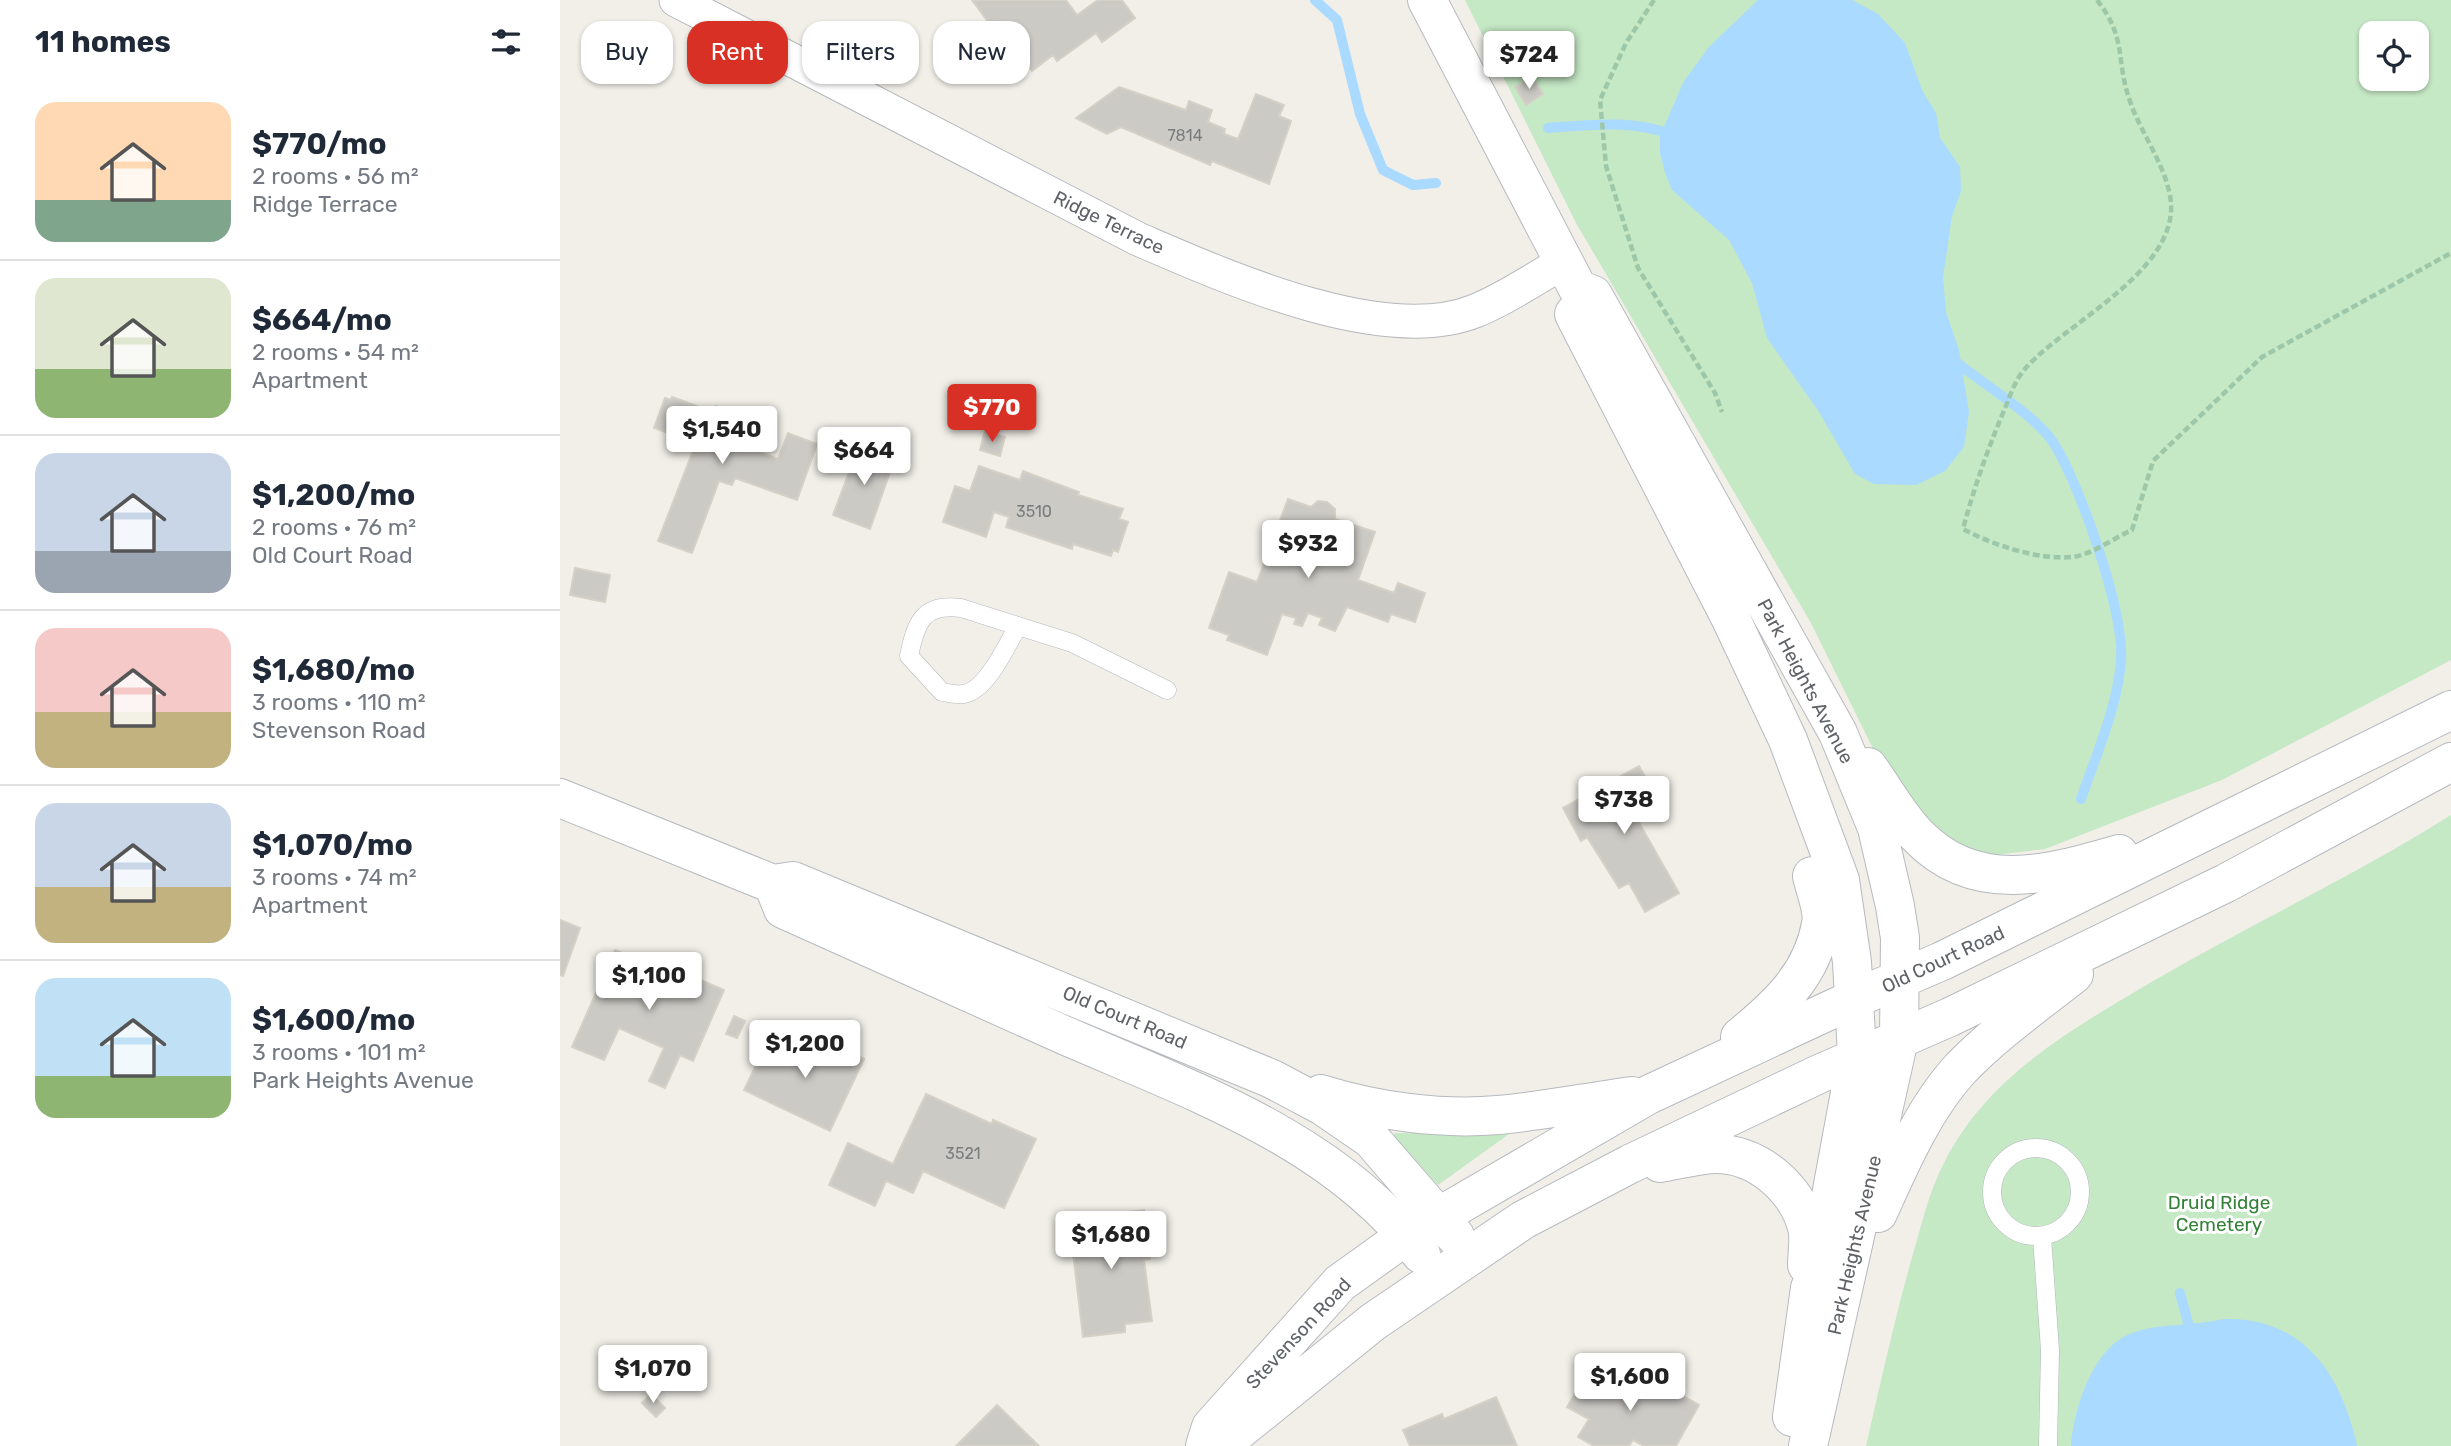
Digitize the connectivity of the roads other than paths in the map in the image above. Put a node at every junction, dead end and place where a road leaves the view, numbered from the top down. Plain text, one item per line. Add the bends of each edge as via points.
1 (1427, 0) edge
2 (686, 2) edge
3 (1571, 275) junction
4 (1018, 626) junction
5 (1167, 690) dead end
6 (2451, 710) edge
7 (1838, 733) junction
8 (2451, 762) edge
9 (1803, 780) junction
10 (560, 798) edge
11 (2192, 838) junction
12 (773, 884) junction
13 (2130, 929) junction
14 (1899, 980) junction
15 (1856, 998) junction
16 (1899, 1038) junction
17 (1857, 1055) junction
18 (1701, 1071) junction
19 (1272, 1079) junction
20 (1648, 1096) junction
21 (1630, 1164) junction
22 (1440, 1216) junction
23 (1407, 1235) junction
24 (2042, 1237) junction
25 (1471, 1257) junction
26 (1439, 1278) junction
27 (1828, 1287) junction
28 (1205, 1446) edge
29 (1212, 1446) edge
30 (1788, 1446) edge
31 (1808, 1446) edge
32 (2048, 1446) edge

1 - 3 main road, Park Heights Avenue
2 - 3 street, Ridge Terrace via 1138,239 1307,303 1352,315 1433,322 1475,312
3 - 7 main road, Park Heights Avenue via 1592,295
3 - 9 main road, Park Heights Avenue via 1571,307 1730,617
4 - 4 lane via 943,606 924,614 909,656 942,692 965,694 979,686 995,666
4 - 5 lane via 1072,643
6 - 11 main road, Old Court Road
7 - 11 main road via 1850,742 1918,836 1945,857 1976,871 2006,876 2052,874 2184,836
7 - 14 main road, Park Heights Avenue via 1877,828 1900,938
8 - 13 main road
9 - 15 main road, Park Heights Avenue via 1840,880
9 - 18 main road via 1794,799 1822,922 1801,980 1780,1004
10 - 12 main road, Old Court Road
11 - 14 main road, Old Court Road
12 - 19 main road, Old Court Road via 793,881
12 - 23 main road, Old Court Road via 783,909 1249,1117 1326,1165
13 - 16 main road
13 - 27 main road via 1960,1070 1927,1117
14 - 15 main road, Old Court Road
14 - 16 main road, Park Heights Avenue
15 - 17 main road, Park Heights Avenue
15 - 18 main road, Old Court Road
16 - 17 main road
16 - 27 main road, Park Heights Avenue
17 - 21 main road
17 - 27 main road, Park Heights Avenue via 1816,1277
18 - 20 main road, Old Court Road
19 - 20 main road via 1378,1108 1440,1114 1496,1115
19 - 22 main road, Old Court Road via 1371,1139
20 - 22 main road, Old Court Road
21 - 25 main road via 1523,1220
21 - 27 main road via 1716,1154 1746,1160 1775,1175 1808,1228 1806,1276
22 - 23 main road, Old Court Road
22 - 25 main road, Old Court Road
23 - 26 main road, Old Court Road
23 - 28 main road, Stevenson Road via 1340,1283 1211,1427
24 - 24 lane via 2022,1235 2005,1224 1993,1208 1991,1188 1997,1169 2011,1155 2030,1148 2050,1150 2067,1160 2078,1177 2080,1197 2074,1216 2060,1230
24 - 32 lane via 2050,1350
25 - 26 main road
26 - 29 main road, Stevenson Road via 1373,1322 1227,1440
27 - 30 main road, Park Heights Avenue
27 - 31 main road, Park Heights Avenue

